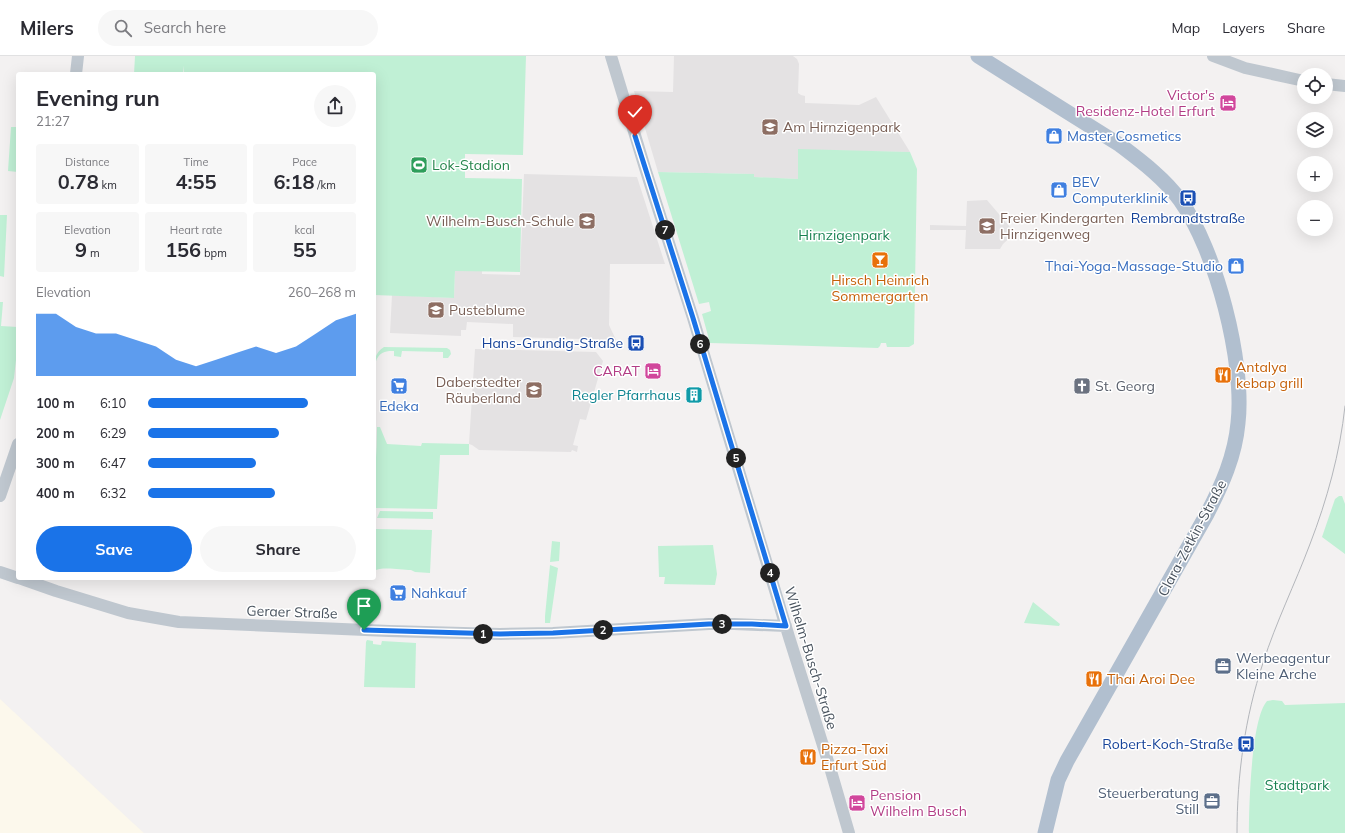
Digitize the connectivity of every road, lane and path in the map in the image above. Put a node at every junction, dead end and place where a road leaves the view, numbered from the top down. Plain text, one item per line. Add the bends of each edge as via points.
1 (78, 56) edge
2 (612, 56) edge
3 (978, 56) edge
4 (989, 56) edge
5 (1213, 56) edge
6 (76, 72) edge
7 (1009, 75) junction
8 (1297, 79) edge
9 (1333, 85) edge
10 (1345, 86) edge
11 (16, 450) edge
12 (0, 496) edge
13 (0, 572) edge
14 (16, 577) edge
15 (24, 580) edge
16 (786, 626) junction
17 (849, 833) edge
18 (1045, 833) edge

1 - 6 street
2 - 16 street, Wilhelm-Busch-Straße
3 - 7 main road, Clara-Zetkin-Straße
4 - 7 main road, Clara-Zetkin-Straße
5 - 8 street via 1245,68
7 - 18 main road, Clara-Zetkin-Straße via 1142,161 1181,201 1201,235 1220,291 1232,335 1238,378 1238,424 1234,447 1221,488 1066,761 1058,780
9 - 10 street
11 - 12 street
13 - 14 street, Geraer Straße
15 - 16 street, Geraer Straße via 128,613 179,622 500,634 709,624
16 - 17 street, Wilhelm-Busch-Straße

